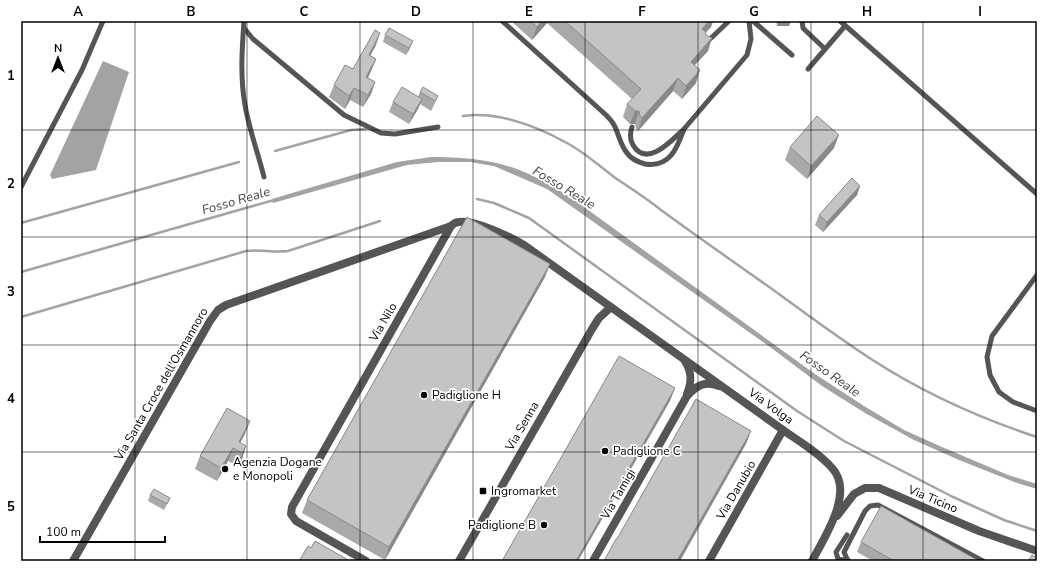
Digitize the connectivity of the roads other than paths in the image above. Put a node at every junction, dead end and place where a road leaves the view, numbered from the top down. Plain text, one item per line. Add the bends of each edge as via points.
1 (103, 21) edge
2 (244, 21) edge
3 (502, 21) edge
4 (729, 21) edge
5 (749, 21) edge
6 (753, 21) edge
7 (802, 21) edge
8 (840, 21) edge
9 (845, 26) junction
10 (244, 28) junction
11 (704, 45) edge
12 (825, 49) junction
13 (792, 56) dead end
14 (808, 69) dead end
15 (438, 126) dead end
16 (632, 127) dead end
17 (684, 129) junction
18 (264, 177) dead end
19 (21, 188) edge
20 (1037, 194) edge
21 (451, 226) junction
22 (1037, 275) edge
23 (611, 307) junction
24 (682, 358) junction
25 (725, 388) junction
26 (687, 396) junction
27 (1037, 411) edge
28 (784, 430) junction
29 (833, 522) junction
30 (847, 535) dead end
31 (1037, 551) edge
32 (848, 560) edge
33 (72, 561) edge
34 (366, 561) edge
35 (460, 561) edge
36 (593, 561) edge
37 (709, 561) edge
38 (812, 561) edge
39 (983, 561) edge

1 - 19 lane via 82,70
2 - 10 lane
3 - 17 lane via 606,115 614,125 623,148 634,160 647,164 664,162 674,152
4 - 11 lane
5 - 17 lane via 751,39 747,55
6 - 13 lane
7 - 12 lane via 803,28
8 - 9 lane
9 - 12 lane
9 - 20 lane
10 - 15 lane via 253,39 344,116 381,133 395,134
10 - 18 lane via 242,83 245,105
12 - 14 lane
16 - 17 lane via 630,133 633,145 638,151 646,154 662,149
21 - 23 street via 466,222 506,235 536,253
21 - 33 street, Via Santa Croce dell'Osmannoro via 218,310
21 - 34 street, Via Nilo via 292,507 293,518
22 - 27 lane via 992,336 987,357 990,376 999,392 1013,402
23 - 24 street, Via Volga
23 - 35 street, Via Senna via 592,329
24 - 25 street, Via Volga
24 - 26 street, Via Tamigi via 691,373
25 - 26 street, Via Tamigi via 716,384 704,384 694,388
25 - 28 street, Via Volga
26 - 36 street, Via Tamigi
28 - 29 street, Via Volga via 821,458 837,474 840,494
28 - 37 street, Via Danubio
29 - 31 street, Via Ticino via 854,494 865,488 879,488 978,531
29 - 38 street, Via Volga
30 - 32 lane via 836,552 838,559
32 - 39 lane via 844,552 865,511 870,506 878,504

